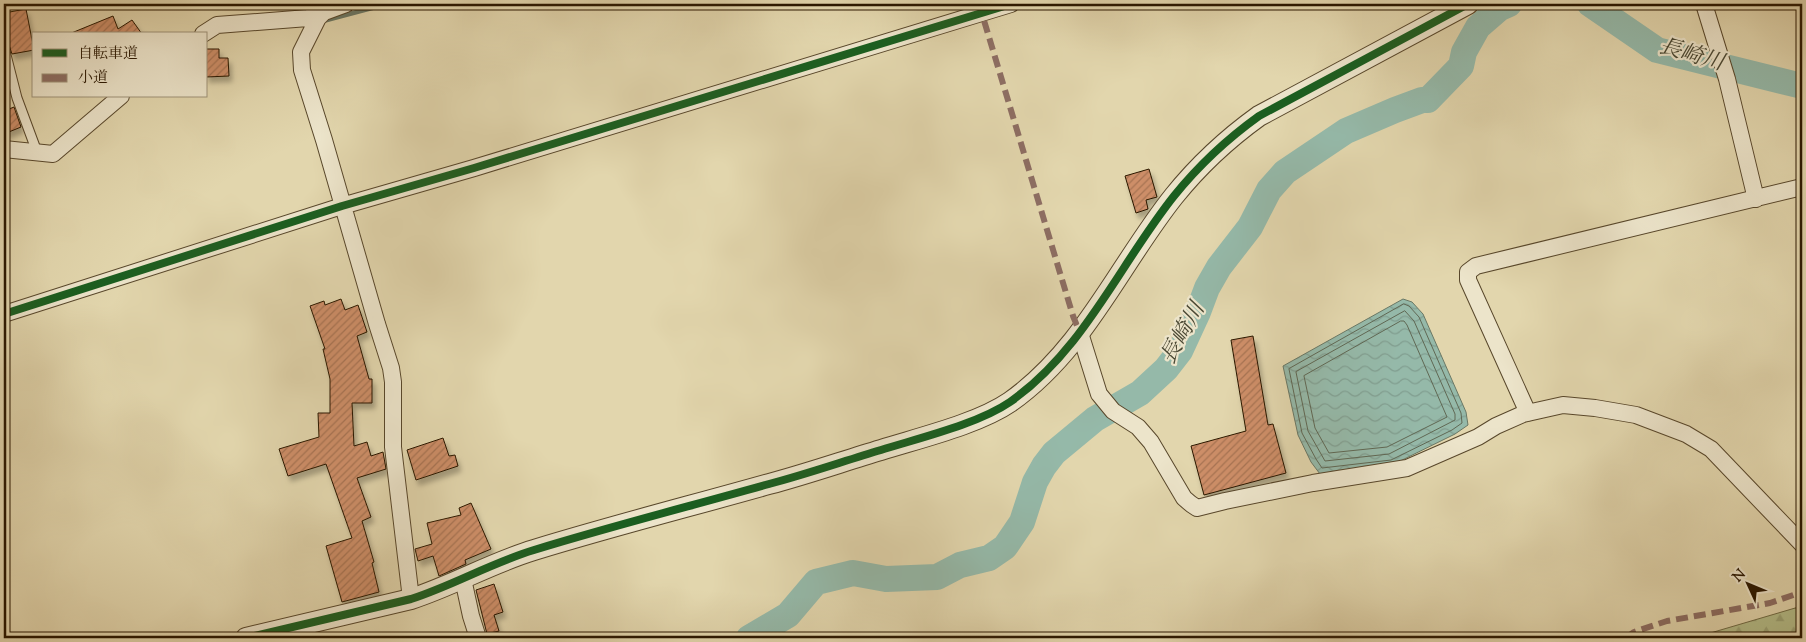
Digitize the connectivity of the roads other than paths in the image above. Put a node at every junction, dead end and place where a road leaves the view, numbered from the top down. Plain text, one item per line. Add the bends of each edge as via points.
1 (346, 4) edge
2 (1011, 4) edge
3 (1468, 4) edge
4 (1704, 4) edge
5 (320, 15) edge
6 (206, 32) edge
7 (4, 47) edge
8 (119, 98) edge
9 (4, 149) edge
10 (37, 152) junction
11 (1802, 187) edge
12 (1756, 199) junction
13 (342, 206) junction
14 (4, 314) edge
15 (1080, 333) junction
16 (1528, 412) junction
17 (1802, 544) edge
18 (464, 579) junction
19 (411, 599) junction
20 (246, 638) edge
21 (478, 638) edge

1 - 5 street
2 - 13 street
3 - 15 street via 1260,116 1233,135 1208,157 1173,197
4 - 12 street via 1727,79
5 - 6 street via 217,25
5 - 13 street via 301,52 302,70
7 - 10 lane via 17,98
8 - 10 street via 53,154
9 - 10 street
11 - 12 street
12 - 16 street via 1476,266 1468,272 1468,280
13 - 14 street
13 - 19 street via 391,368 393,447
15 - 16 street via 1099,394 1113,411 1138,427 1151,442 1184,498 1197,508 1313,483 1407,468
15 - 18 street via 1038,379 1008,403 977,418 773,483 532,550
16 - 17 street via 1563,405 1595,408 1636,415 1686,434 1711,449
18 - 19 street
18 - 21 street
19 - 20 street

